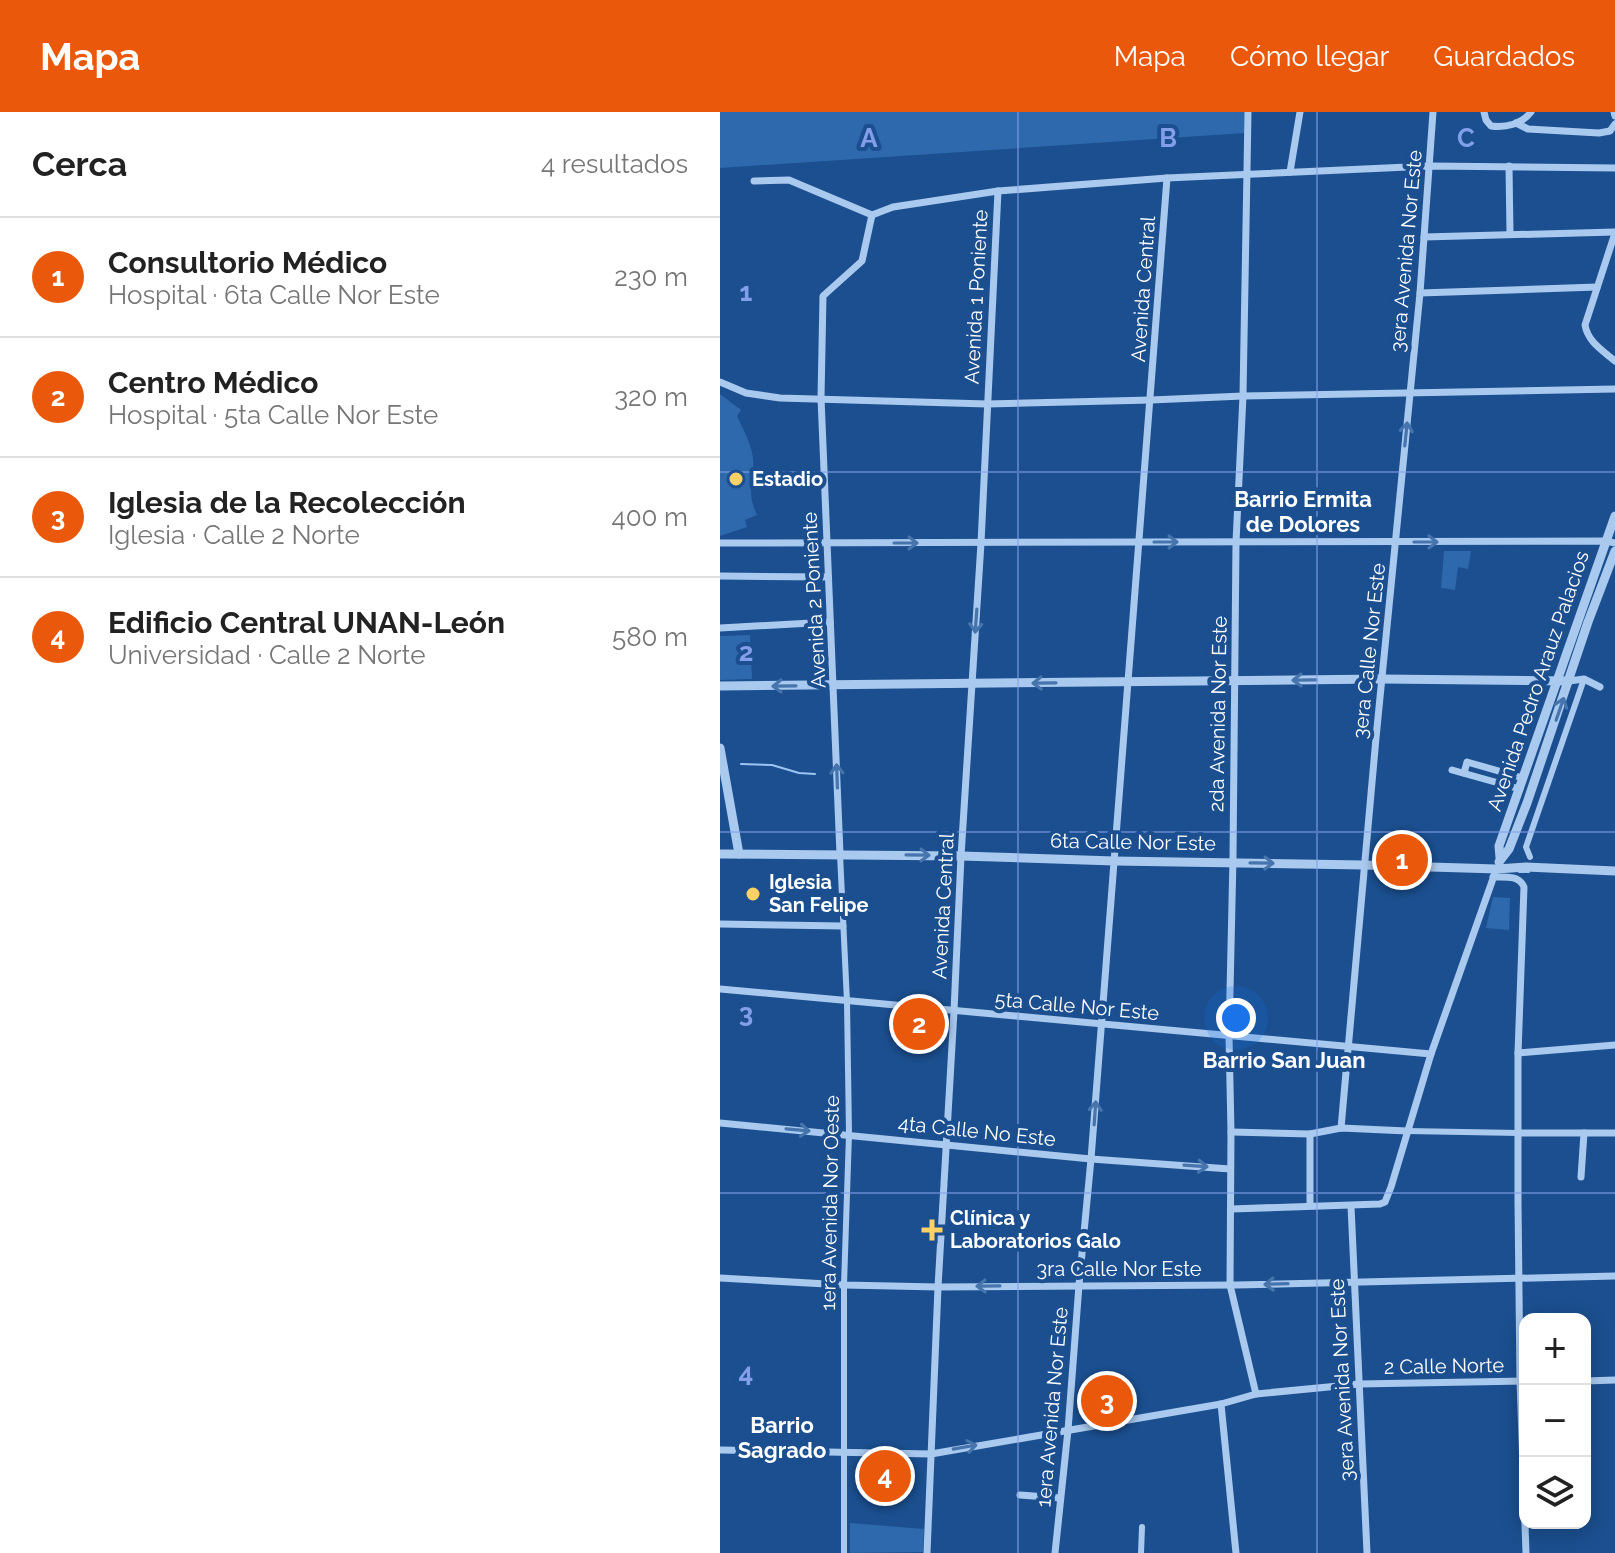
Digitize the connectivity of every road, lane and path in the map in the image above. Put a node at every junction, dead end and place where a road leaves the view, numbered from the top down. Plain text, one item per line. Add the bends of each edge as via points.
1 (1300, 112) edge
2 (1433, 112) edge
3 (1484, 112) edge
4 (1531, 112) edge
5 (1248, 113) edge
6 (1516, 123) junction
7 (1615, 124) edge
8 (1430, 166) junction
9 (1509, 166) junction
10 (1615, 168) edge
11 (1290, 172) junction
12 (1247, 175) junction
13 (1167, 178) junction
14 (754, 181) dead end
15 (998, 191) junction
16 (872, 215) junction
17 (1615, 232) edge
18 (1510, 234) junction
19 (1424, 237) junction
20 (1597, 287) junction
21 (1420, 293) junction
22 (1615, 361) edge
23 (720, 382) edge
24 (1615, 389) edge
25 (1410, 393) junction
26 (1243, 396) junction
27 (821, 398) junction
28 (1151, 400) junction
29 (987, 404) junction
30 (1615, 516) edge
31 (1140, 542) junction
32 (1236, 542) junction
33 (1395, 542) junction
34 (1611, 542) edge
35 (720, 543) edge
36 (828, 543) junction
37 (981, 543) junction
38 (1614, 556) edge
39 (720, 576) edge
40 (828, 577) junction
41 (1583, 620) junction
42 (830, 622) junction
43 (720, 628) edge
44 (1382, 679) junction
45 (1584, 679) junction
46 (1556, 680) junction
47 (1235, 681) junction
48 (1569, 681) junction
49 (1129, 682) junction
50 (972, 683) junction
51 (834, 685) junction
52 (720, 686) edge
53 (1600, 687) dead end
54 (1535, 746) junction
55 (720, 748) edge
56 (1545, 750) junction
57 (1452, 770) dead end
58 (1464, 773) junction
59 (1523, 778) junction
60 (1518, 794) junction
61 (1527, 803) junction
62 (720, 854) edge
63 (739, 854) junction
64 (840, 854) junction
65 (961, 856) junction
66 (1114, 861) junction
67 (1233, 862) junction
68 (1528, 862) junction
69 (1364, 865) junction
70 (1497, 868) junction
71 (1615, 871) edge
72 (720, 924) edge
73 (843, 926) junction
74 (720, 989) edge
75 (847, 1002) junction
76 (954, 1011) junction
77 (1101, 1025) junction
78 (1229, 1036) junction
79 (1615, 1045) edge
80 (1349, 1047) junction
81 (1518, 1053) junction
82 (1431, 1054) junction
83 (720, 1123) edge
84 (1341, 1128) junction
85 (1407, 1131) junction
86 (1231, 1132) junction
87 (1519, 1133) junction
88 (1584, 1133) junction
89 (1615, 1133) edge
90 (849, 1134) junction
91 (1310, 1134) junction
92 (947, 1145) junction
93 (1091, 1159) junction
94 (1230, 1169) junction
95 (1581, 1177) dead end
96 (1310, 1205) junction
97 (1351, 1206) junction
98 (1231, 1209) junction
99 (1615, 1276) edge
100 (720, 1278) edge
101 (1519, 1279) junction
102 (1354, 1281) junction
103 (844, 1285) junction
104 (1079, 1285) junction
105 (1230, 1285) junction
106 (938, 1287) junction
107 (1520, 1313) edge
108 (1615, 1380) edge
109 (1519, 1381) edge
110 (1591, 1381) edge
111 (1359, 1384) junction
112 (1522, 1385) edge
113 (1256, 1394) junction
114 (1221, 1404) junction
115 (1068, 1430) junction
116 (720, 1450) edge
117 (844, 1452) junction
118 (931, 1454) junction
119 (1020, 1495) dead end
120 (1060, 1498) junction
121 (1142, 1527) dead end
122 (844, 1553) edge
123 (927, 1553) edge
124 (1055, 1553) edge
125 (1141, 1553) edge
126 (1236, 1553) edge
127 (1367, 1553) edge
128 (1526, 1553) edge

1 - 11 street
2 - 8 street, 3era Avenida Nor Este
3 - 6 street via 1491,126
4 - 6 street
5 - 12 street, 2da Avenida Nor Este
6 - 7 street via 1528,129 1599,133
8 - 9 street
8 - 11 street
8 - 19 street, 3era Avenida Nor Este
9 - 10 street
9 - 18 street
11 - 12 street
12 - 13 street
12 - 26 street, 2da Avenida Nor Este
13 - 15 street
13 - 28 street, Avenida Central
14 - 16 street via 789,180
15 - 16 street
15 - 29 street, Avenida 1 Poniente
16 - 27 street, Avenida 2 Poniente via 862,261 823,296
17 - 18 street
17 - 20 street
18 - 19 street
19 - 21 street, 3era Avenida Nor Este
20 - 21 street
20 - 22 street via 1586,335
21 - 25 street, 3era Avenida Nor Este
23 - 27 street via 746,393
24 - 25 street
25 - 26 street
33 -> 25 street, 3era Calle Nor Este
26 - 28 street
26 - 32 street, 2da Avenida Nor Este
27 - 29 street
27 - 36 street, Avenida 2 Poniente
28 - 29 street
28 - 31 street, Avenida Central
29 - 37 street, Avenida Central
30 - 34 street, Avenida Pedro Arauz Palacios
31 -> 32 street
31 - 37 street
31 - 49 street, Avenida Central
32 - 33 street
32 - 47 street, 2da Avenida Nor Este
33 -> 34 street
33 - 44 street, 3era Calle Nor Este
34 - 41 street, Avenida Pedro Arauz Palacios
35 - 36 street
36 -> 37 street
36 - 40 street, Avenida 2 Poniente
37 -> 50 street, Avenida Central
38 - 41 street, Avenida Pedro Arauz Palacios
39 - 40 street
40 - 42 street, Avenida 2 Poniente
41 - 46 street, Avenida Pedro Arauz Palacios
41 - 48 street, Avenida Pedro Arauz Palacios
42 - 43 street
42 - 51 street, Avenida 2 Poniente
44 - 46 street
44 -> 47 street
44 - 69 street, 3era Calle Nor Este
45 - 48 street
45 - 53 street
45 - 68 street via 1526,847
46 - 48 street
46 - 54 street, Avenida Pedro Arauz Palacios
47 - 49 street
47 - 67 street, 2da Avenida Nor Este
56 -> 48 street, Avenida Pedro Arauz Palacios
49 -> 50 street
49 - 66 street, Avenida Central
50 - 51 street
50 - 65 street, Avenida Central
51 -> 52 street
64 -> 51 street, Avenida 2 Poniente
54 - 56 street
54 - 59 street, Avenida Pedro Arauz Palacios
55 - 63 street
56 - 61 street, Avenida Pedro Arauz Palacios
57 - 58 street
58 - 59 street via 1467,762
58 - 60 street
59 - 60 street, Avenida Pedro Arauz Palacios
60 - 61 street
60 - 70 street, Avenida Pedro Arauz Palacios via 1499,846
61 - 70 street, Avenida Pedro Arauz Palacios
62 - 63 street, 6ta Calle Nor Este
63 - 64 street, 6ta Calle Nor Este
64 -> 65 street, 6ta Calle Nor Este
64 - 73 street, 1era Avenida Nor Oeste
65 - 66 street, 6ta Calle Nor Este
65 - 76 street, Avenida Central
66 - 67 street, 6ta Calle Nor Este
66 - 77 street, Avenida Central
67 -> 69 street, 6ta Calle Nor Este
67 - 78 street, 2da Avenida Nor Este
68 - 70 street, 6ta Calle Nor Este
68 - 71 street, 6ta Calle Nor Este
69 - 70 street, 6ta Calle Nor Este
69 - 80 street
70 - 81 street via 1524,887
70 - 82 street
72 - 73 street
73 - 75 street, 1era Avenida Nor Oeste
74 - 75 street, 5ta Calle Nor Este
75 - 76 street, 5ta Calle Nor Este
75 - 90 street, 1era Avenida Nor Oeste
76 - 77 street, 5ta Calle Nor Este
76 - 92 street, Avenida Central
77 - 78 street, 5ta Calle Nor Este
93 -> 77 street, 1era Avenida Nor Este
78 - 80 street, 5ta Calle Nor Este
78 - 86 street, 2da Avenida Nor Este
79 - 81 street
80 - 82 street, 5ta Calle Nor Este
80 - 84 street
81 - 87 street
82 - 85 street
83 -> 90 street, 4ta Calle No Este
84 - 85 street
84 - 91 street
85 - 87 street
85 - 97 street via 1385,1202
86 - 91 street
86 - 94 street, 2da Avenida Nor Este
87 - 88 street
87 - 101 street
88 - 89 street
88 - 95 street
90 - 92 street, 4ta Calle No Este
90 - 103 street, 1era Avenida Nor Oeste
91 - 96 street
92 - 93 street, 4ta Calle No Este
92 - 106 street, Avenida Central
93 -> 94 street, 4ta Calle No Este
93 - 104 street, 1era Avenida Nor Este
94 - 98 street, 2da Avenida Nor Este
96 - 97 street
96 - 98 street
97 - 102 street, 3era Avenida Nor Este
98 - 105 street, 2da Avenida Nor Este
99 - 101 street
100 - 103 street, 3ra Calle Nor Este
101 - 102 street, 3ra Calle Nor Este
101 - 107 street
102 -> 105 street, 3ra Calle Nor Este
102 - 111 street, 3era Avenida Nor Este
103 - 106 street, 3ra Calle Nor Este
103 - 117 street, 1era Avenida Nor Oeste
104 - 105 street, 3ra Calle Nor Este
104 -> 106 street, 3ra Calle Nor Este
104 - 115 street, 1era Avenida Nor Este
105 - 113 street, 2da Avenida Nor Este
106 - 118 street, Avenida Central
108 - 110 street
109 - 111 street, 2 Calle Norte
111 - 113 street, 2 Calle Norte
111 - 127 street, 3era Avenida Nor Este
112 - 128 street
113 - 114 street, 2 Calle Norte
114 - 115 street, 2 Calle Norte
114 - 126 street
118 -> 115 street, 2 Calle Norte
115 - 120 street, 1era Avenida Nor Este
116 - 117 street, 2 Calle Norte
117 - 118 street, 2 Calle Norte
117 - 122 street, 1era Avenida Nor Oeste
118 - 123 street, Avenida Central
119 - 120 street
120 - 124 street, 1era Avenida Nor Este
121 - 125 street

